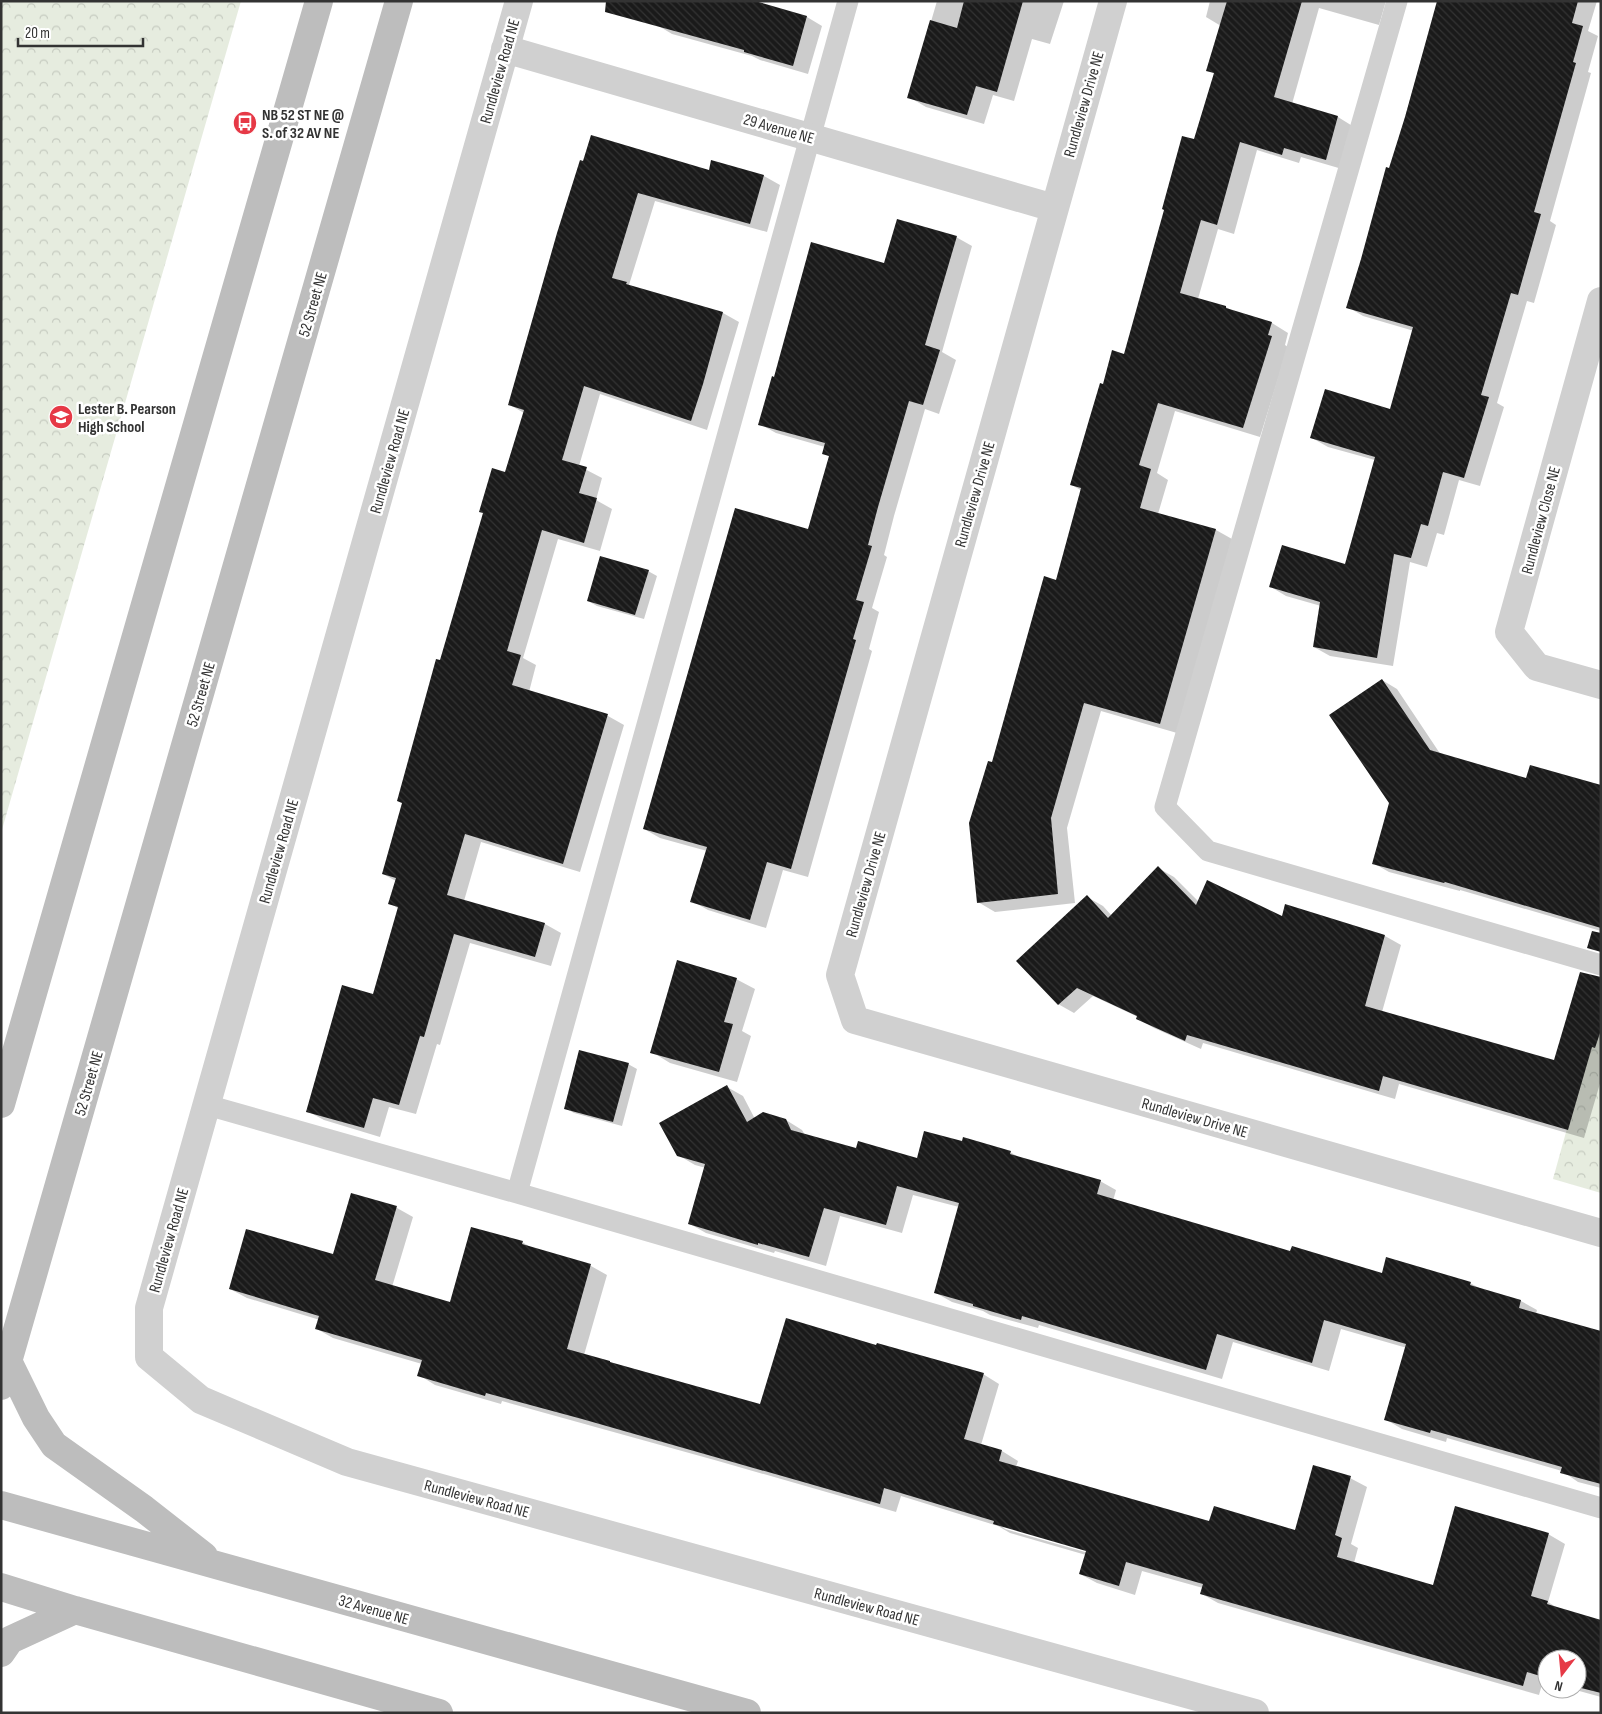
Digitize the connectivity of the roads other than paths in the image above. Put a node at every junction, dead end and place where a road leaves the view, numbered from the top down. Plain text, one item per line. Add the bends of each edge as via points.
1 (319, 1) edge
2 (399, 1) edge
3 (519, 1) edge
4 (848, 1) edge
5 (1113, 1) edge
6 (1397, 1) edge
7 (505, 49) junction
8 (810, 137) junction
9 (1054, 208) junction
10 (1601, 301) edge
11 (1601, 685) edge
12 (1601, 965) edge
13 (1, 1104) edge
14 (207, 1105) junction
15 (517, 1193) junction
16 (1601, 1233) edge
17 (5, 1374) edge
18 (1, 1505) edge
19 (1601, 1508) edge
20 (215, 1565) junction
21 (1, 1587) edge
22 (75, 1610) junction
23 (1, 1653) edge
24 (439, 1713) edge
25 (747, 1713) edge
26 (1255, 1713) edge

1 - 13 main road
2 - 17 main road, 52 Street NE
3 - 7 street, Rundleview Road NE
4 - 8 lane
5 - 9 street, Rundleview Drive NE
6 - 12 lane via 1165,808 1208,851
7 - 8 street, 29 Avenue NE
7 - 14 street, Rundleview Road NE
8 - 9 street, 29 Avenue NE
8 - 15 lane
9 - 16 street, Rundleview Drive NE via 840,975 855,1020
10 - 11 street, Rundleview Close NE via 1509,632 1537,668
14 - 15 lane
14 - 26 street, Rundleview Road NE via 149,1308 149,1357 201,1400 347,1462
15 - 19 lane
17 - 20 main road via 54,1445
18 - 20 main road, 32 Avenue NE
20 - 25 main road, 32 Avenue NE
21 - 22 main road
22 - 23 main road via 10,1640
22 - 24 main road

